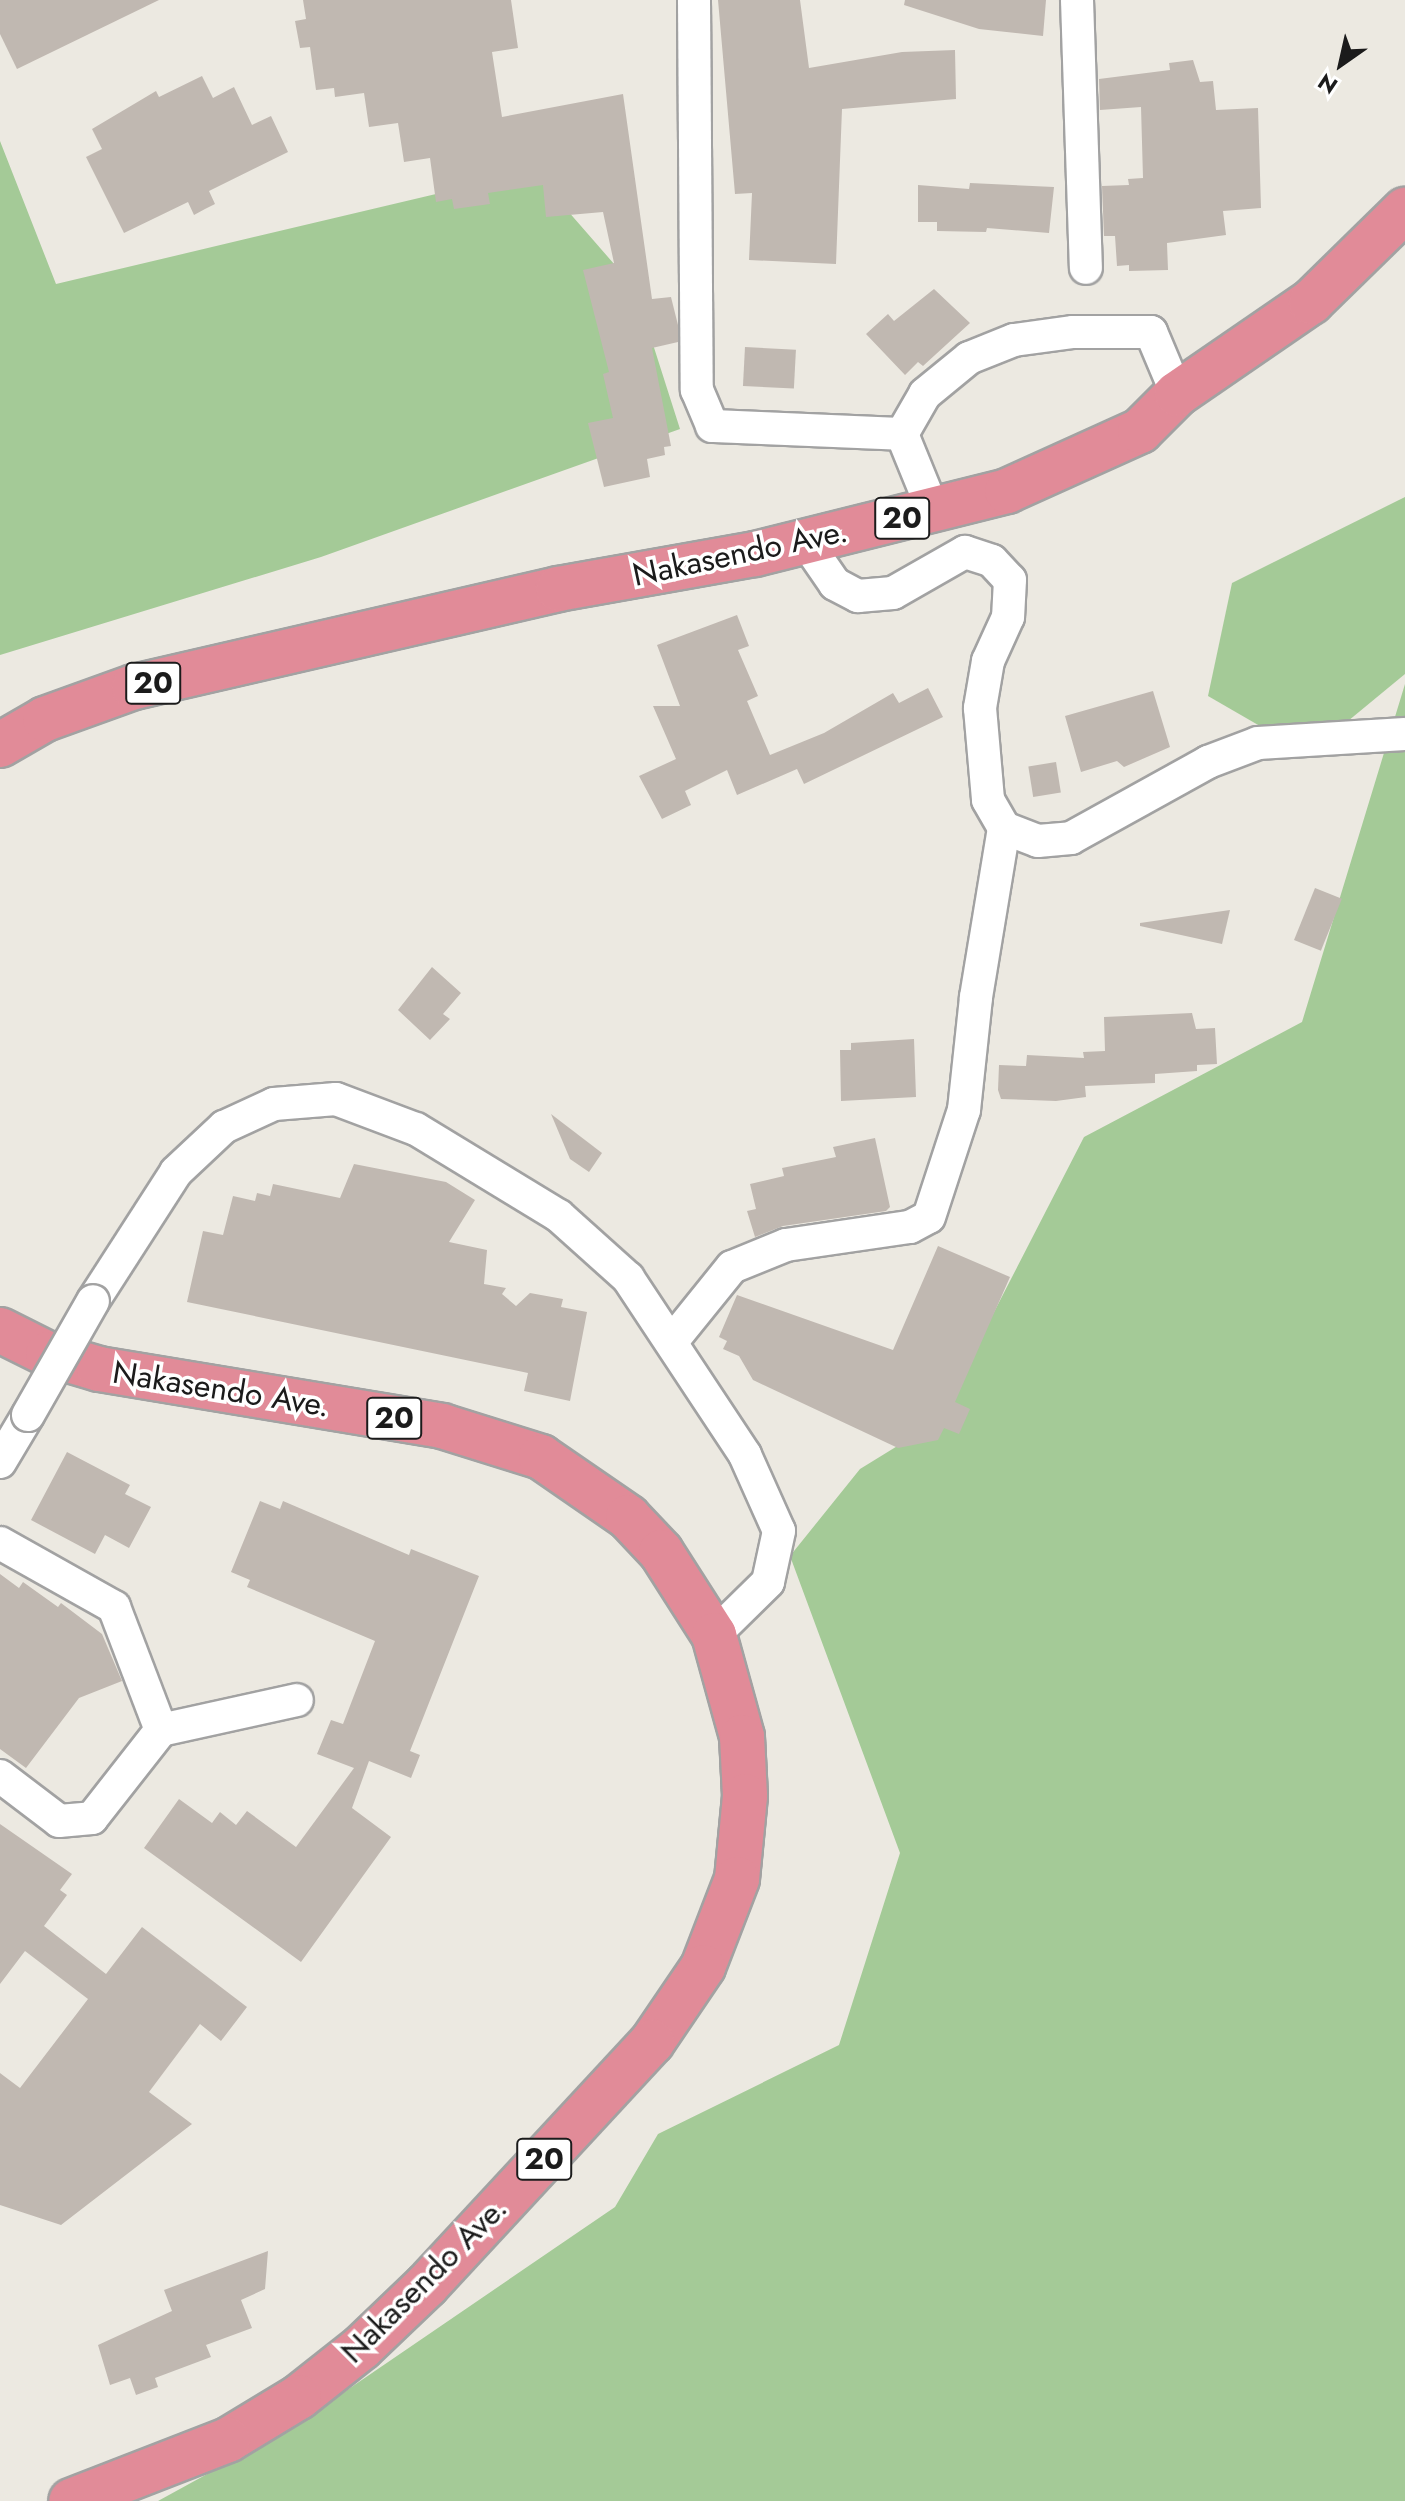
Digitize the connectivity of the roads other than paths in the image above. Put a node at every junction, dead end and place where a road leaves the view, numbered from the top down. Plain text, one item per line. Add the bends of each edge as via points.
1 (694, 0) edge
2 (1077, 0) edge
3 (1405, 210) edge
4 (1086, 268) dead end
5 (1177, 394) junction
6 (902, 434) junction
7 (933, 510) junction
8 (806, 542) junction
9 (1405, 734) edge
10 (0, 745) edge
11 (1004, 828) junction
12 (0, 1330) edge
13 (673, 1340) junction
14 (0, 1462) edge
15 (0, 1543) edge
16 (714, 1635) junction
17 (297, 1700) dead end
18 (161, 1730) junction
19 (0, 1776) edge
20 (71, 2501) edge

1 - 6 street via 697,390 712,426
2 - 4 street
3 - 5 highway, Nakasendo Ave. / 20 via 1311,302
5 - 6 street via 1151,332 1073,332 1014,340 969,358 925,394
5 - 7 highway, Nakasendo Ave. / 20 via 1127,438 1007,491
6 - 7 street
7 - 8 highway, Nakasendo Ave. / 20
8 - 10 highway, Nakasendo Ave. / 20 via 558,589 134,687 45,719
8 - 11 street via 835,584 858,596 893,593 965,552 992,561 1010,580 1008,617 988,661 980,708 988,800
9 - 11 street via 1258,743 1208,762 1071,838 1038,841
11 - 13 street via 964,1110 929,1217 910,1227 786,1245 732,1267
12 - 16 highway, Nakasendo Ave. / 20 via 48,1354 99,1369 442,1426 541,1457 628,1517 661,1552
13 - 14 street, bridge via 628,1278 559,1216 416,1129 336,1099 274,1104 224,1127 176,1172 93,1301
13 - 16 street via 745,1455 779,1531 768,1582
15 - 18 street via 114,1607
16 - 20 highway, Nakasendo Ave. / 20 via 742,1737 745,1796 737,1879 703,1967 652,2042 427,2285 349,2358 299,2397 228,2440
17 - 18 street
18 - 19 street via 92,1818 59,1821

